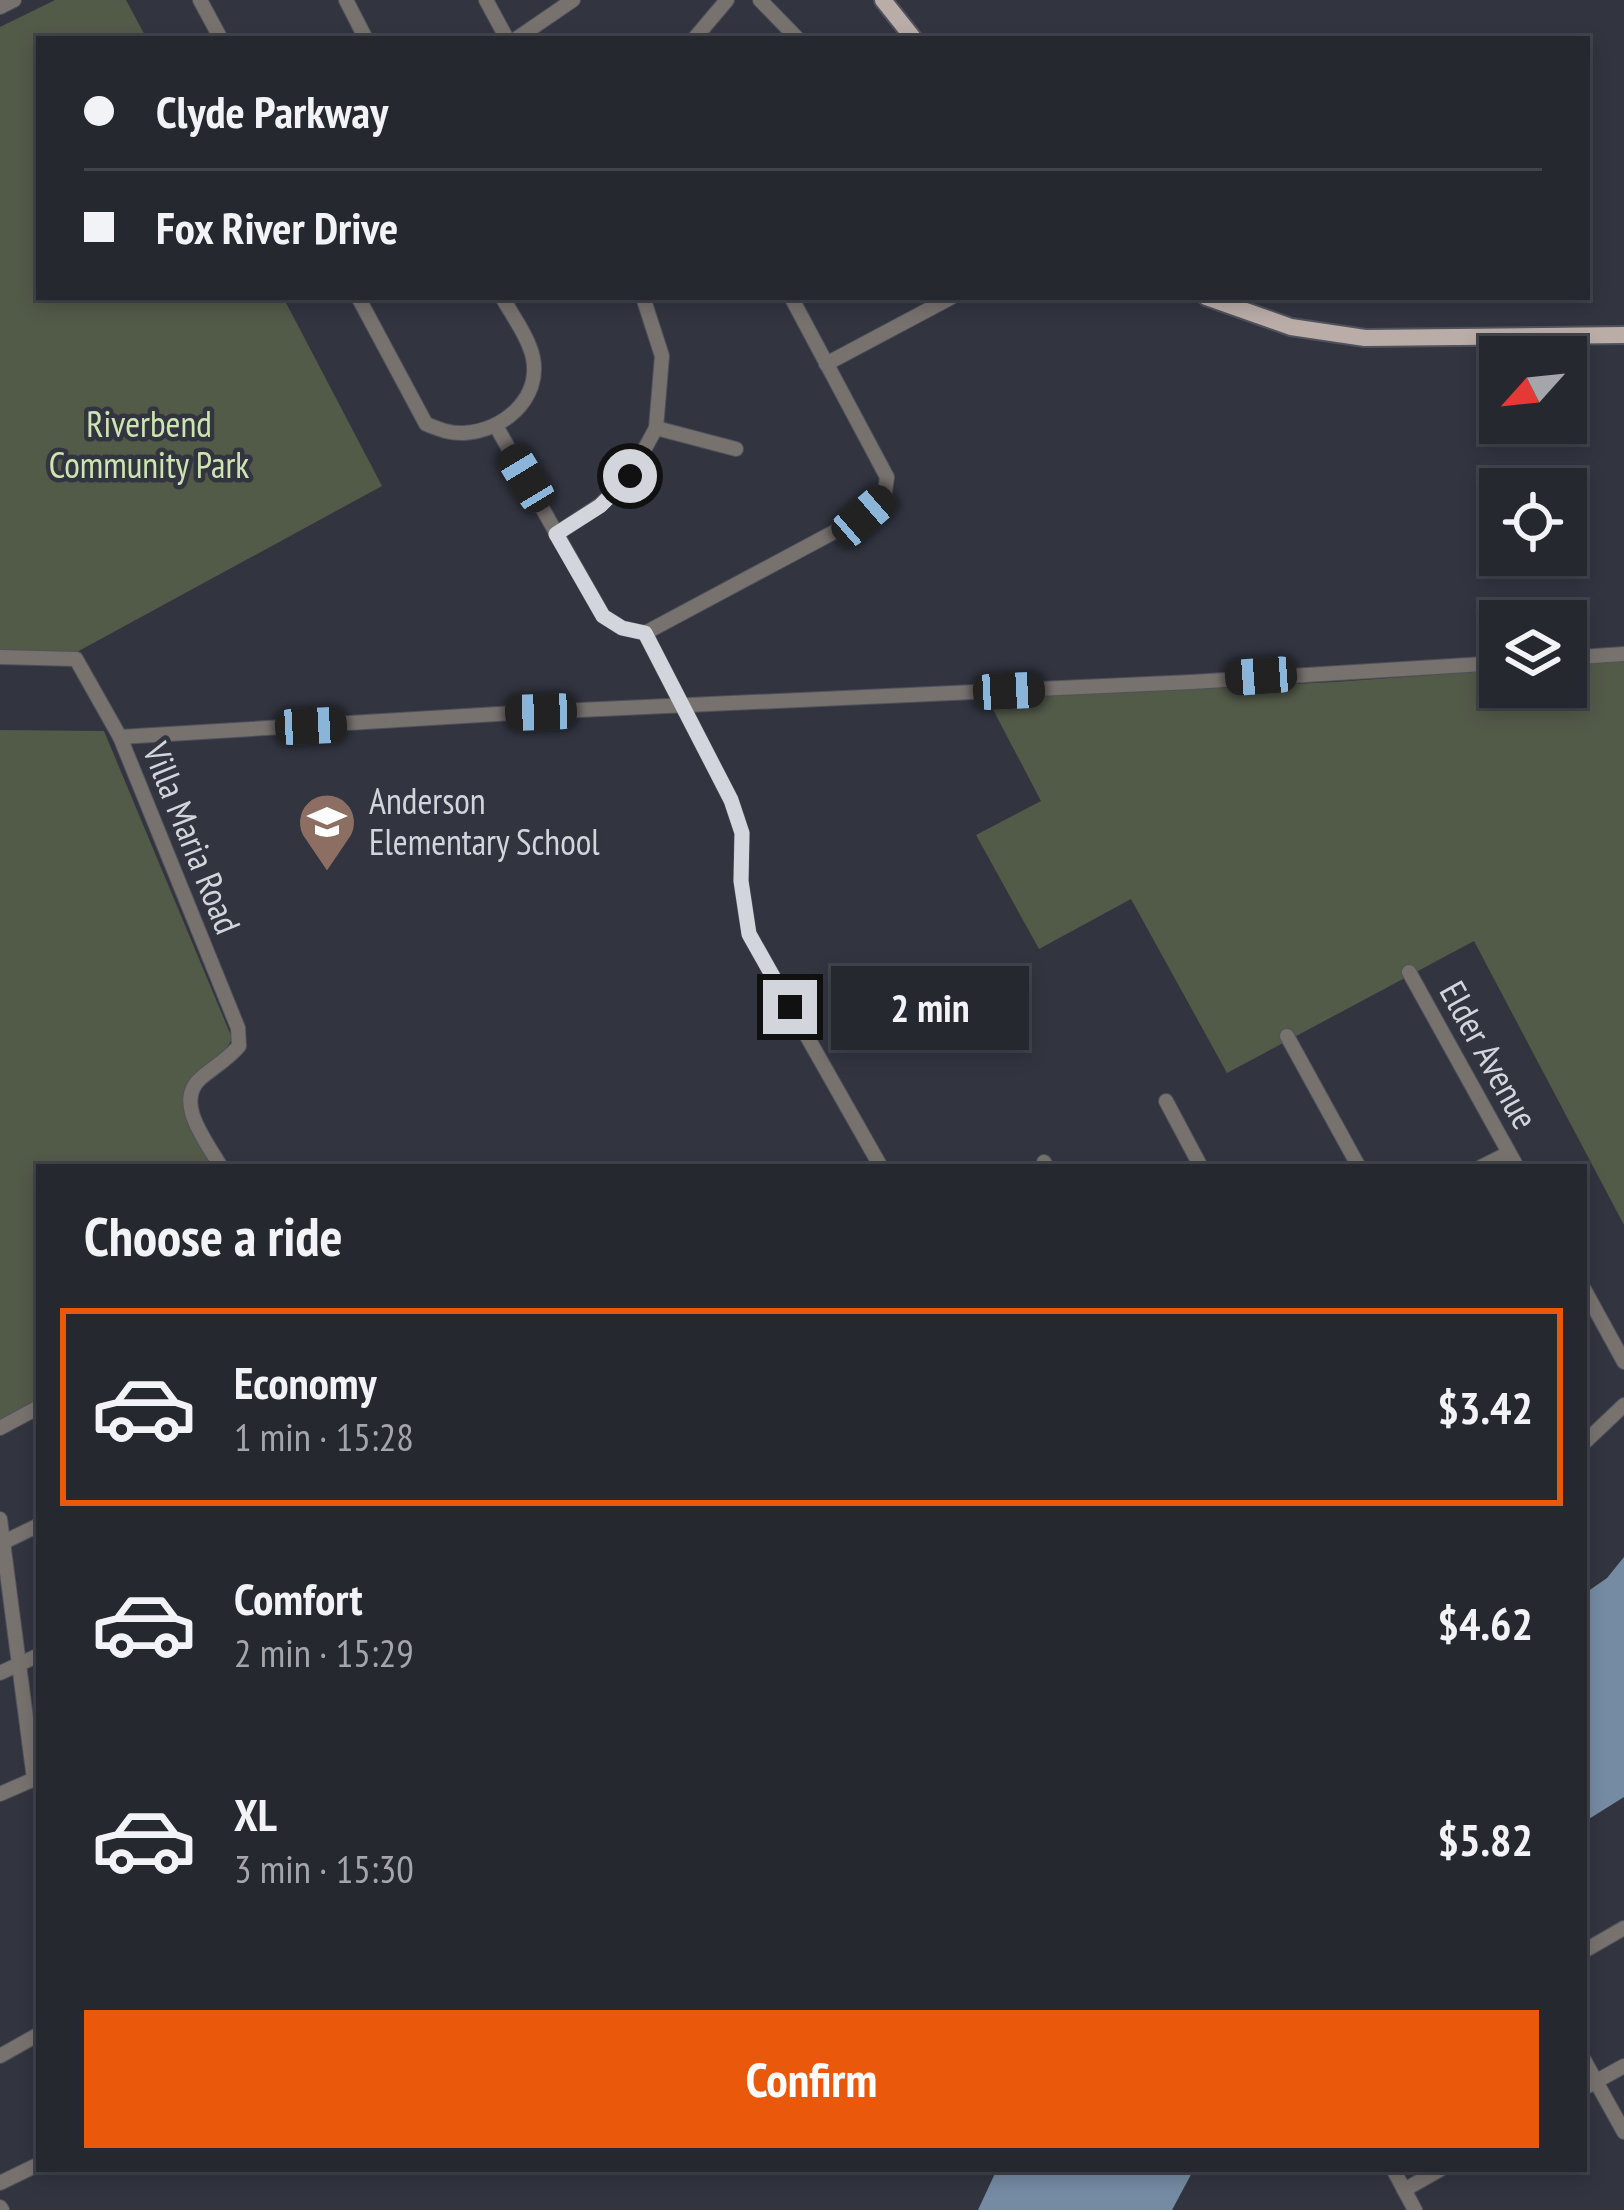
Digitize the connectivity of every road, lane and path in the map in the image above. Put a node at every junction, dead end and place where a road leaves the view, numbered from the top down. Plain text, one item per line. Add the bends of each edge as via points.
1 (14, 0) edge
2 (200, 0) edge
3 (346, 0) edge
4 (486, 0) edge
5 (573, 0) edge
6 (727, 0) edge
7 (760, 0) edge
8 (883, 0) edge
9 (0, 7) edge
10 (219, 36) edge
11 (364, 36) edge
12 (509, 36) edge
13 (516, 36) edge
14 (697, 36) edge
15 (795, 36) edge
16 (912, 36) edge
17 (360, 300) edge
18 (504, 300) edge
19 (644, 300) edge
20 (793, 300) edge
21 (946, 300) edge
22 (1214, 300) edge
23 (1624, 335) edge
24 (826, 364) junction
25 (496, 427) junction
26 (656, 428) junction
27 (736, 449) dead end
28 (556, 534) junction
29 (645, 633) junction
30 (1624, 654) edge
31 (0, 657) edge
32 (1587, 657) edge
33 (1479, 664) edge
34 (682, 707) junction
35 (119, 737) junction
36 (1408, 972) dead end
37 (1287, 1036) dead end
38 (1166, 1101) dead end
39 (1513, 1160) edge
40 (218, 1164) edge
41 (879, 1164) edge
42 (1199, 1164) edge
43 (1357, 1164) edge
44 (1587, 1294) edge
45 (1624, 1362) edge
46 (1624, 1406) edge
47 (36, 1409) edge
48 (0, 1428) edge
49 (1587, 1440) edge
50 (0, 1519) edge
51 (36, 1527) edge
52 (4, 1543) junction
53 (36, 1656) edge
54 (21, 1664) junction
55 (0, 1672) edge
56 (36, 1771) edge
57 (36, 1778) edge
58 (0, 1794) edge
59 (1624, 1928) edge
60 (1587, 1949) edge
61 (36, 2036) edge
62 (0, 2056) edge
63 (1624, 2066) edge
64 (1590, 2085) edge
65 (1624, 2132) edge
66 (36, 2165) edge
67 (1395, 2172) edge
68 (1437, 2172) edge
69 (0, 2183) edge
70 (1404, 2190) junction
71 (1415, 2210) edge

1 - 9 street
2 - 10 street
3 - 11 street
4 - 12 street
5 - 13 street
6 - 14 street
7 - 15 street
8 - 16 main road
17 - 25 street via 426,424 465,434
18 - 25 street via 532,354 534,376 527,400
19 - 26 street via 662,356
20 - 24 street
21 - 24 street
22 - 23 main road via 1291,327 1365,338
24 - 29 street via 886,477 884,499
25 - 28 street
26 - 27 street
26 - 28 street via 630,476
28 - 29 street via 603,616
29 - 34 street
30 - 32 street
31 - 35 street, Villa Maria Road via 76,659
33 - 34 street
34 - 35 street
34 - 41 street via 742,833 749,934
35 - 40 street, Villa Maria Road via 238,1028 239,1046 189,1096
36 - 39 street, Elder Avenue
37 - 43 street
38 - 42 street
44 - 45 street
46 - 49 street
47 - 48 street
50 - 52 street
51 - 52 street
52 - 54 street
53 - 54 street
54 - 55 street
54 - 56 street
57 - 58 street
59 - 60 street
61 - 62 street
63 - 64 street
64 - 65 street
66 - 69 street
67 - 70 street
68 - 70 street
70 - 71 street

